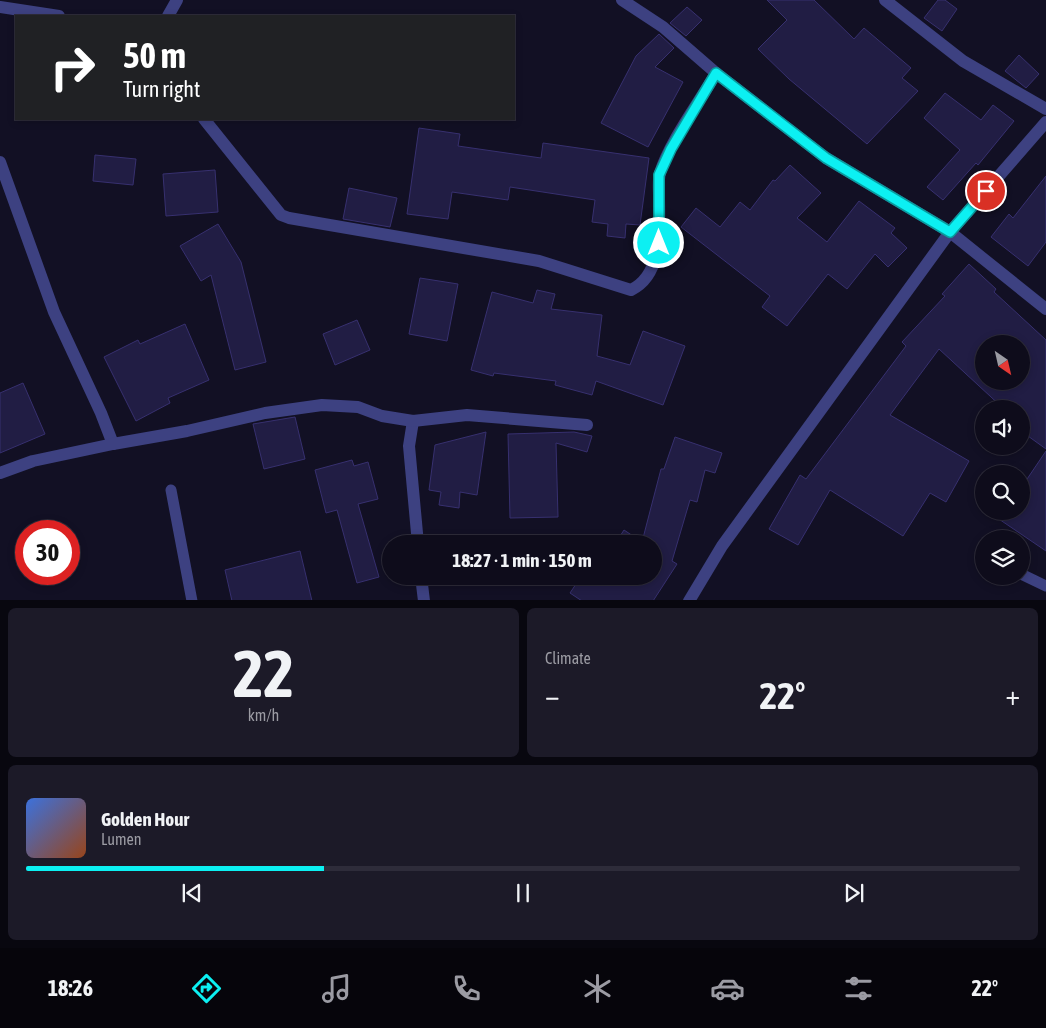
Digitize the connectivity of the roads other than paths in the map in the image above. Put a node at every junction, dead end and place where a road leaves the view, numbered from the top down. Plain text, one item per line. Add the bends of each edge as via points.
1 (177, 0) edge
2 (622, 0) edge
3 (885, 0) edge
4 (0, 7) edge
5 (52, 15) edge
6 (169, 15) edge
7 (716, 73) junction
8 (1046, 109) edge
9 (205, 120) edge
10 (1046, 122) edge
11 (0, 162) edge
12 (950, 232) junction
13 (1046, 310) edge
14 (413, 421) junction
15 (586, 425) dead end
16 (113, 444) junction
17 (0, 472) edge
18 (171, 490) dead end
19 (417, 535) edge
20 (1030, 578) edge
21 (422, 585) edge
22 (1046, 586) edge
23 (192, 600) edge
24 (424, 600) edge
25 (689, 600) edge

1 - 6 street
2 - 7 street via 663,27
3 - 8 street via 963,61
4 - 5 street
7 - 9 street via 659,175 659,243 652,266 640,286 631,290 539,261 288,218 281,215
7 - 12 street via 826,158
10 - 12 street
11 - 16 street via 54,312
12 - 13 street
12 - 25 street via 722,546
14 - 15 street via 466,415
14 - 16 street via 382,416 358,407 322,405 265,413
14 - 19 street via 409,446
16 - 17 street via 33,461
18 - 23 lane
20 - 22 lane
21 - 24 street

